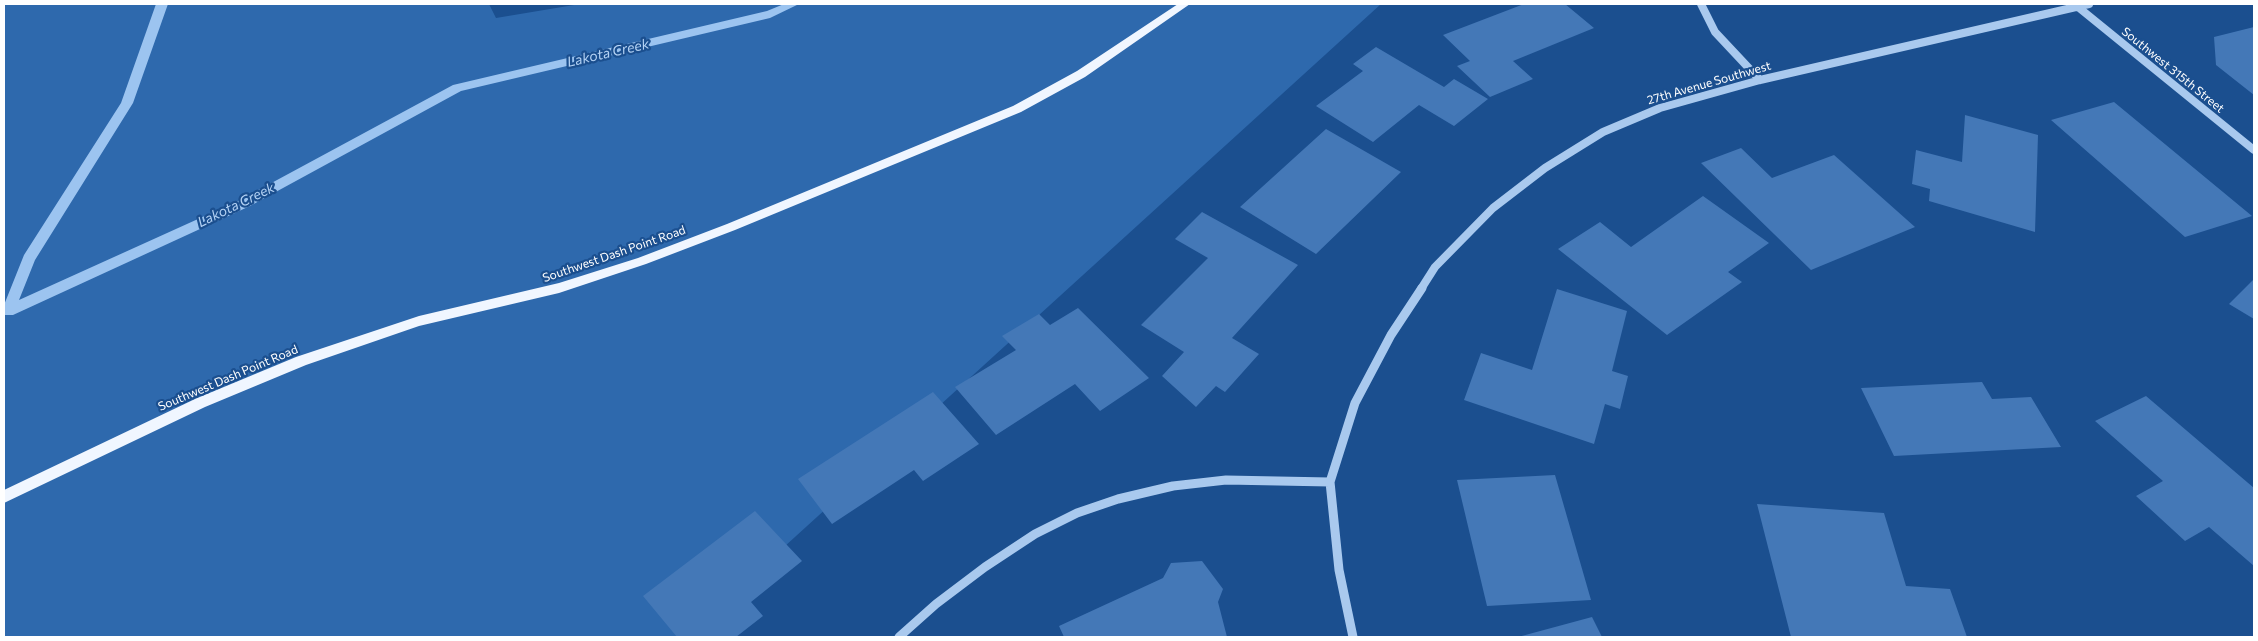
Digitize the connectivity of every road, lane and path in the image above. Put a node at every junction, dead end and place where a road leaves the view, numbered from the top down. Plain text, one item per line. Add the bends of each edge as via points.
1 (1185, 4) edge
2 (1700, 4) edge
3 (2089, 4) edge
4 (2078, 7) junction
5 (1760, 80) junction
6 (2254, 150) edge
7 (1330, 482) junction
8 (4, 497) edge
9 (899, 637) edge
10 (1353, 637) edge

1 - 8 main road, Southwest Dash Point Road via 1081,74 1017,109 642,261 559,288 420,321 301,361 200,403
2 - 5 street via 1715,32
3 - 4 street, 27th Avenue Southwest
4 - 5 street, 27th Avenue Southwest
4 - 6 street, Southwest 315th Street
5 - 7 street, 27th Avenue Southwest via 1660,108 1603,132 1545,168 1493,208 1435,267 1391,335 1355,403
7 - 9 street via 1226,480 1173,486 1118,499 1078,513 1035,534 985,566
7 - 10 street via 1339,570

